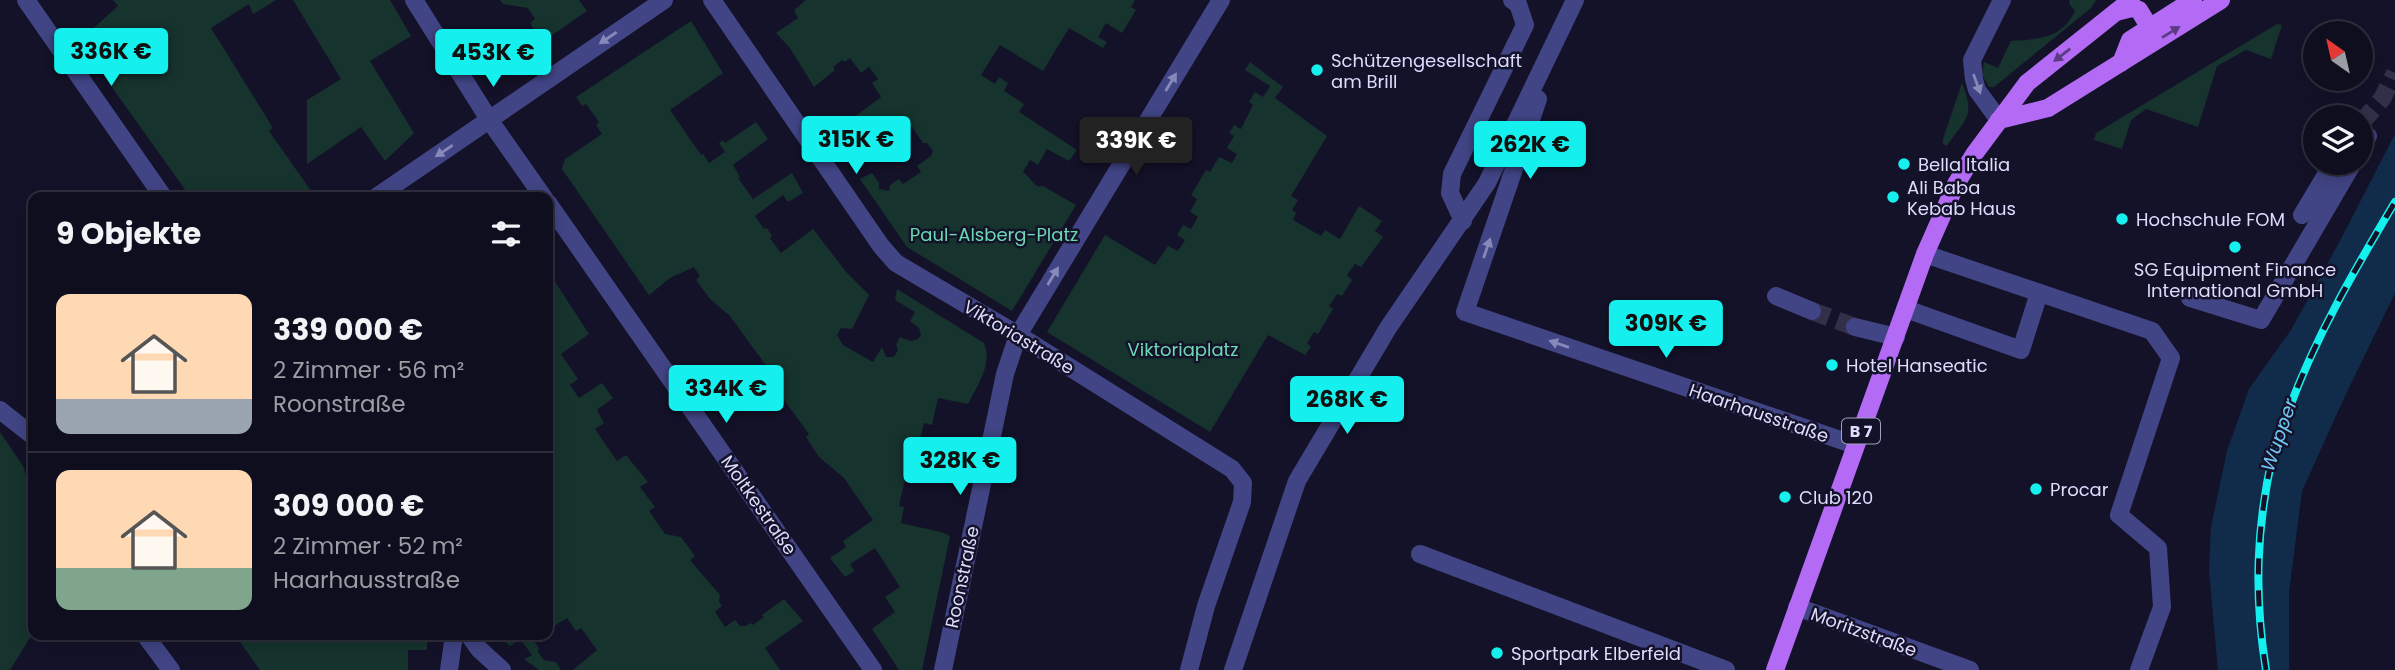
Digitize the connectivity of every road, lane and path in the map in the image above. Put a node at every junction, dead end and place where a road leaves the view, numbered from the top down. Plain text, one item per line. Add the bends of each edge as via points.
1 (26, 0) edge
2 (414, 0) edge
3 (664, 0) edge
4 (712, 0) edge
5 (1221, 0) edge
6 (1512, 0) edge
7 (1575, 0) edge
8 (2002, 0) edge
9 (2131, 0) edge
10 (2193, 0) edge
11 (2221, 0) edge
12 (2114, 6) edge
13 (2150, 28) junction
14 (1557, 40) junction
15 (2121, 63) junction
16 (1999, 120) junction
17 (490, 121) junction
18 (2326, 175) edge
19 (2346, 175) edge
20 (160, 192) edge
21 (384, 192) edge
22 (540, 192) edge
23 (553, 210) edge
24 (2302, 215) dead end
25 (1463, 221) junction
26 (1925, 254) junction
27 (2039, 293) junction
28 (1776, 296) dead end
29 (2190, 298) dead end
30 (1906, 309) junction
31 (1812, 311) tunnel mouth
32 (1855, 327) tunnel mouth
33 (1018, 335) junction
34 (1896, 337) junction
35 (0, 410) edge
36 (28, 432) edge
37 (1855, 445) junction
38 (1420, 554) dead end
39 (1797, 607) junction
40 (149, 640) edge
41 (453, 640) edge
42 (473, 640) edge
43 (171, 670) edge
44 (449, 670) edge
45 (502, 670) edge
46 (873, 670) edge
47 (943, 670) edge
48 (1189, 670) edge
49 (1233, 670) edge
50 (1726, 670) edge
51 (1775, 670) edge
52 (1970, 670) edge
53 (2139, 670) edge

1 - 20 street
2 - 17 street
3 -> 17 street
4 - 33 street, Viktoriastraße via 896,263
33 -> 5 street, Roonstraße
6 - 25 street via 1525,25 1452,174 1450,193
7 - 14 street
8 -> 16 street via 1972,60 1977,90
9 - 12 main road, B 7
10 - 13 main road
15 -> 11 main road
12 - 13 main road via 2139,10
12 -> 16 main road, B 7 via 2027,83
13 - 15 main road via 2130,40
14 - 25 street via 1487,183
37 -> 14 street, Haarhausstraße via 1465,312
15 - 16 main road via 2048,108
16 - 26 main road, B 7 via 1956,184
17 -> 21 street
17 - 22 street
18 - 24 street
19 - 29 street via 2261,320
23 - 46 street, Moltkestraße
25 - 49 street via 1388,328 1297,481
26 - 27 street
26 - 30 main road, B 7
27 - 30 street via 2021,350
27 - 53 street via 2152,331 2171,358 2119,515 2158,548 2162,607
28 - 31 street
30 - 34 main road, B 7
32 - 34 street
33 - 47 street, Roonstraße via 1005,374
33 - 48 street, Viktoriastraße via 1232,469 1243,483 1242,502
34 - 37 main road, B 7
35 - 36 street
37 - 39 main road, B 7
38 - 50 street
39 - 51 main road, B 7
39 - 52 street, Moritzstraße
40 - 43 street
41 - 44 street
42 - 45 street

